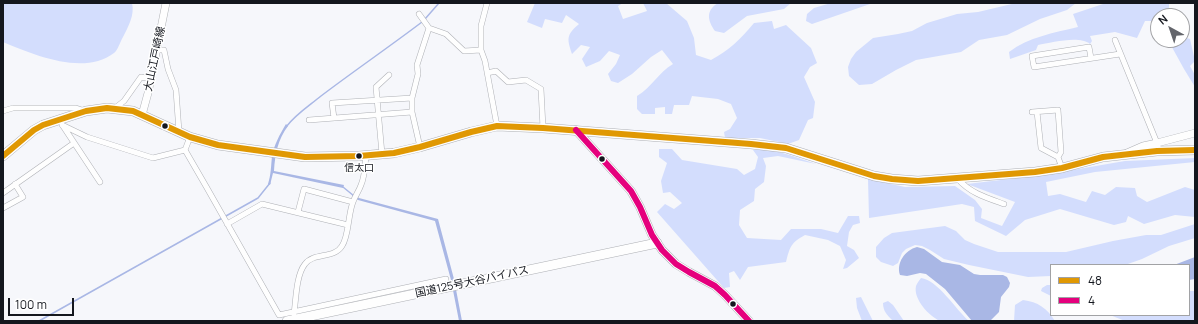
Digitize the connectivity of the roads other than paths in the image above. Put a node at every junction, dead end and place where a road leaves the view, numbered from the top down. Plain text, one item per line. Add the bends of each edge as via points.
1 (166, 3) edge
2 (487, 3) edge
3 (419, 14) dead end
4 (429, 28) junction
5 (1115, 40) dead end
6 (157, 50) junction
7 (481, 50) junction
8 (1120, 54) junction
9 (1092, 58) junction
10 (487, 73) junction
11 (389, 75) dead end
12 (151, 79) junction
13 (412, 98) junction
14 (377, 100) junction
15 (115, 108) junction
16 (3, 111) edge
17 (86, 111) junction
18 (412, 112) junction
19 (142, 114) junction
20 (378, 114) junction
21 (334, 118) junction
22 (309, 120) dead end
23 (61, 122) junction
24 (497, 126) junction
25 (543, 128) junction
26 (576, 130) junction
27 (179, 132) junction
28 (1195, 133) edge
29 (190, 137) junction
30 (74, 143) junction
31 (420, 147) junction
32 (1157, 147) junction
33 (185, 150) junction
34 (1195, 150) edge
35 (382, 154) junction
36 (366, 155) junction
37 (3, 156) edge
38 (1058, 157) junction
39 (1062, 168) junction
40 (958, 179) junction
41 (100, 182) dead end
42 (15, 184) junction
43 (3, 193) edge
44 (353, 202) junction
45 (1004, 204) dead end
46 (3, 208) edge
47 (298, 212) junction
48 (227, 223) junction
49 (348, 225) junction
50 (657, 243) junction
51 (446, 279) dead end
52 (292, 318) edge
53 (749, 321) edge

1 - 6 main road, 大山江戸崎線
2 - 7 street via 481,26
3 - 4 street
4 - 7 street via 446,34 464,51
4 - 13 street via 417,64 418,74
5 - 8 street
6 - 12 main road, 大山江戸崎線
6 - 27 street via 164,50 176,90
7 - 10 street
8 - 9 street
8 - 32 street
9 - 9 street via 1034,67 1032,56 1089,47
10 - 24 street
10 - 25 street via 496,71 508,82 526,80 541,89
11 - 14 street via 376,87
12 - 15 street via 141,77 132,92
12 - 19 main road, 大山江戸崎線
13 - 14 street
13 - 18 street
14 - 20 street
14 - 21 street via 332,103
15 - 17 highway
15 - 19 highway
16 - 17 street via 13,108 76,108
17 - 23 highway
18 - 20 street
18 - 31 street
19 - 27 highway
20 - 21 street
20 - 35 street
21 - 22 street
23 - 30 street
23 - 33 street via 87,137 152,158
23 - 37 highway via 43,125 34,130
24 - 25 highway
24 - 31 highway
25 - 26 highway
26 - 40 highway via 786,148 874,176 925,181
26 - 50 main road via 631,191
27 - 29 highway
28 - 32 main road
29 - 33 street
29 - 36 highway via 218,145 282,155 315,158
30 - 41 street
30 - 42 street
31 - 35 highway
32 - 34 highway
32 - 39 highway
33 - 48 street
35 - 36 highway
36 - 44 street via 364,177
38 - 38 street via 1041,148 1035,112 1058,110 1061,152
38 - 39 street
39 - 40 highway
40 - 45 street via 981,196
42 - 43 street
42 - 46 street via 23,197
44 - 47 street via 304,189
44 - 49 street
47 - 48 street via 262,204
47 - 49 street
48 - 52 street via 278,315
49 - 52 street via 342,248 329,256 312,257 305,264 298,282
50 - 52 highway, 国道125号大谷バイパス
50 - 53 main road via 676,264 725,295
51 - 52 street

